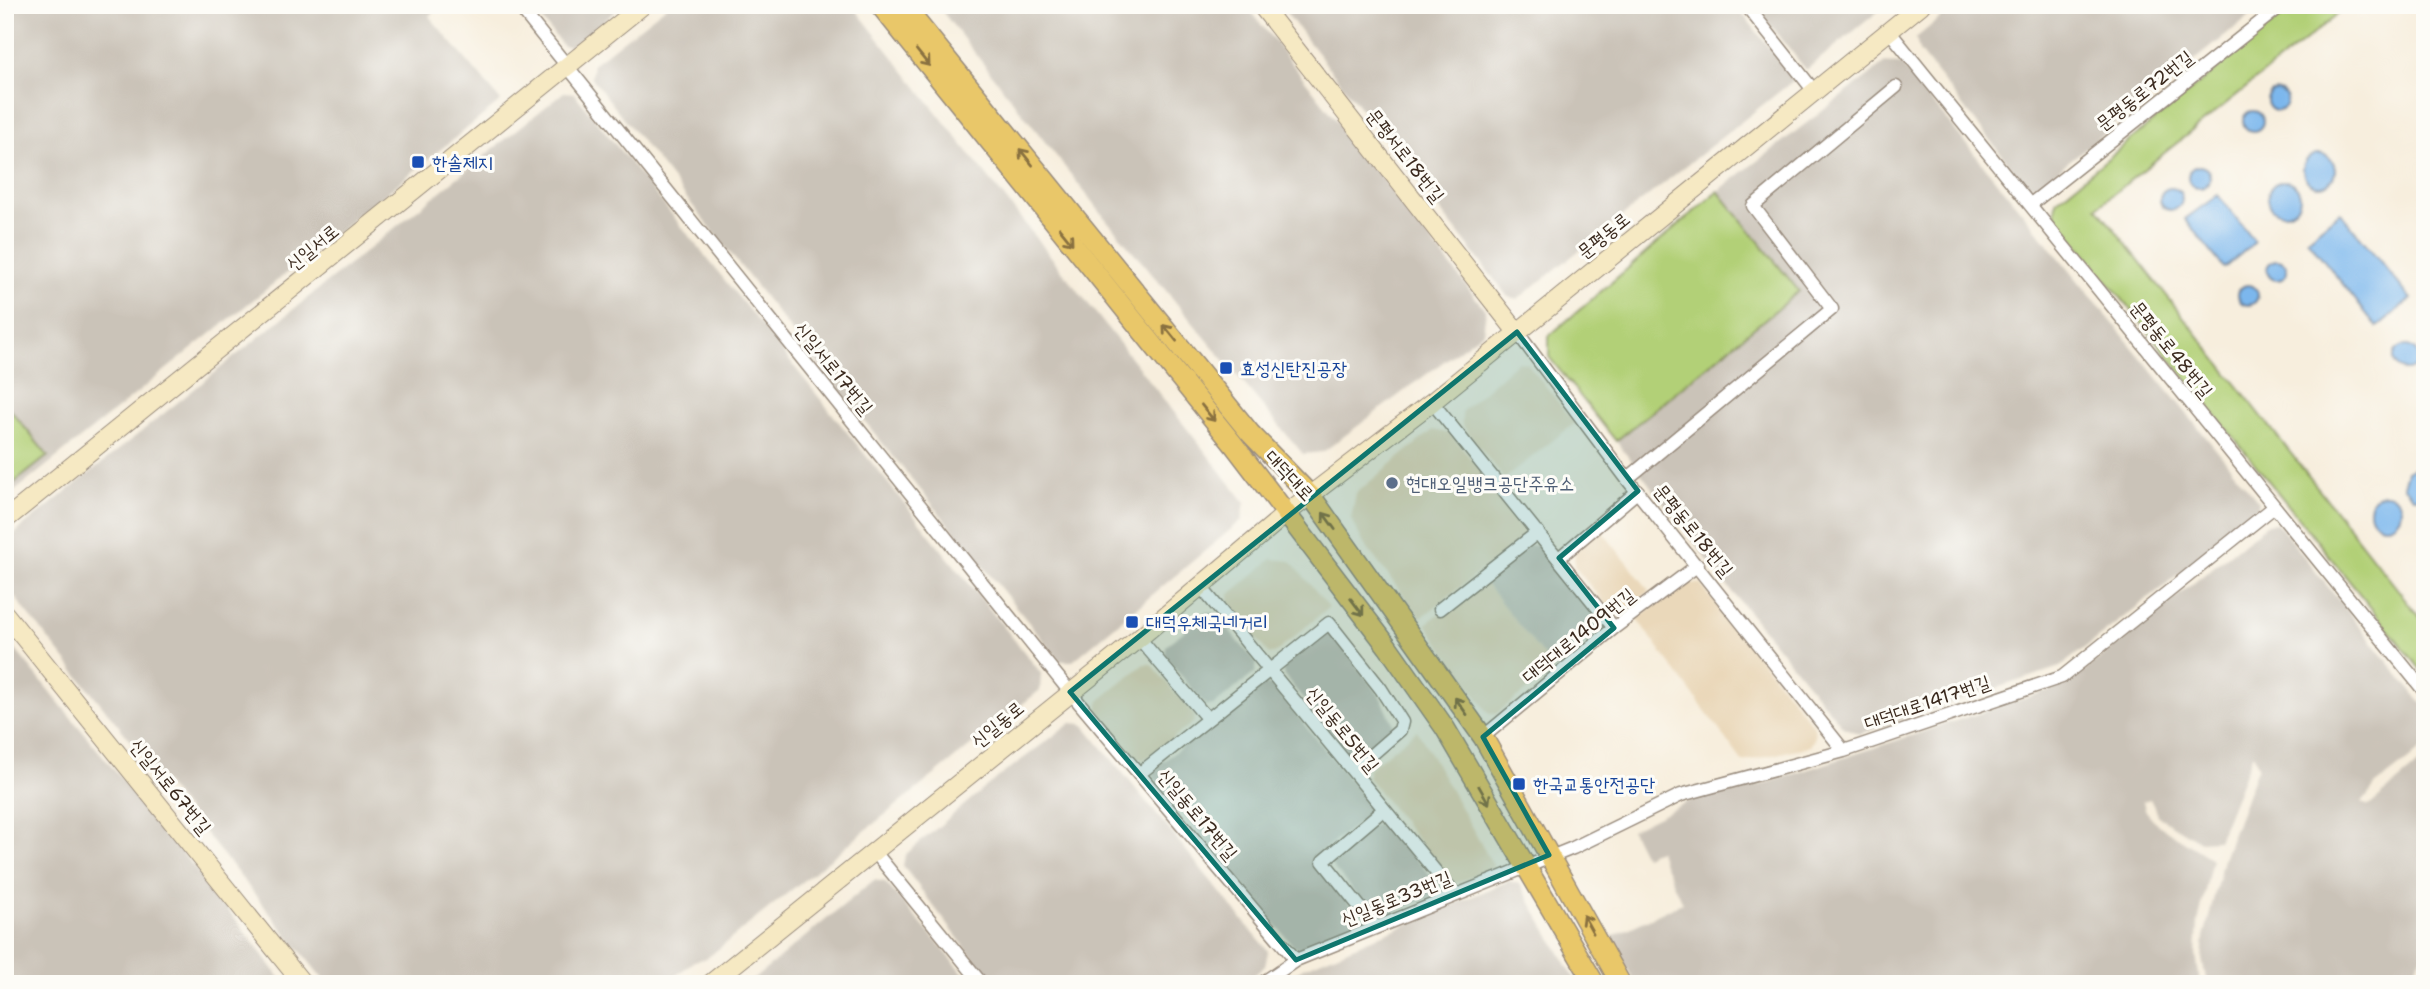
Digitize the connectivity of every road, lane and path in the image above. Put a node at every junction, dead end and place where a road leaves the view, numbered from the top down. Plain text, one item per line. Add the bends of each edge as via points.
1 (518, 5) edge
2 (643, 5) edge
3 (880, 5) edge
4 (903, 5) edge
5 (1261, 5) edge
6 (1746, 5) edge
7 (1921, 5) edge
8 (2282, 5) edge
9 (1889, 31) junction
10 (568, 68) junction
11 (1896, 87) dead end
12 (1814, 91) junction
13 (2031, 204) junction
14 (1517, 332) junction
15 (1432, 402) junction
16 (1627, 479) junction
17 (1638, 491) junction
18 (1311, 496) junction
19 (2274, 507) junction
20 (1287, 513) junction
21 (5, 520) edge
22 (1538, 532) junction
23 (1559, 558) junction
24 (1698, 565) junction
25 (1201, 587) junction
26 (1440, 609) dead end
27 (5, 614) edge
28 (1614, 628) junction
29 (1139, 638) junction
30 (1269, 669) junction
31 (1070, 692) junction
32 (2425, 692) edge
33 (1206, 718) junction
34 (1483, 737) junction
35 (1844, 751) junction
36 (1353, 771) junction
37 (1139, 774) junction
38 (1383, 810) junction
39 (874, 851) junction
40 (1549, 855) junction
41 (1524, 866) junction
42 (1455, 895) junction
43 (1376, 926) junction
44 (1296, 960) junction
45 (303, 984) edge
46 (710, 984) edge
47 (982, 984) edge
48 (1261, 984) edge
49 (1595, 984) edge
50 (1621, 984) edge

1 - 10 street, 신일서로17번길
2 - 10 main road, 신일서로
3 -> 20 main road, 대덕대로
18 -> 4 main road, 대덕대로 via 1250,433
5 - 14 main road, 문평서로18번길
6 - 12 street
7 - 9 main road, 문평동로
8 - 13 street, 문평동로72번길
9 - 12 main road, 문평동로
9 - 13 street, 문평동로48번길
10 - 21 main road, 신일서로
10 - 31 street, 신일서로17번길
11 - 16 street via 1753,206 1832,309
12 - 14 main road, 문평동로
13 - 19 street, 문평동로48번길
14 - 15 main road, 문평동로
14 - 16 street, 문평동로18번길
15 - 18 main road, 문평동로
15 - 22 street
16 - 17 street, 문평동로18번길
17 - 23 street
17 - 24 street, 문평동로18번길
18 - 20 main road, 신일동로
34 -> 18 main road, 대덕대로
19 - 32 street, 문평동로48번길
19 - 35 street, 대덕대로1417번길 via 2062,677
20 - 25 main road, 신일동로
20 -> 41 main road, 대덕대로 via 1445,728
22 - 23 street
22 - 26 street
23 - 28 street
24 - 28 street, 대덕대로1409번길
24 - 35 street, 문평동로18번길
25 - 29 main road, 신일동로
25 - 30 street, 신일동로5번길
27 - 45 main road, 신일서로67번길
28 - 34 street, 대덕대로1409번길
29 - 31 main road, 신일동로
29 - 33 street
30 - 33 street
30 - 36 street, 신일동로5번길
30 - 36 street via 1329,623 1402,722 1400,730
31 - 37 street, 신일동로17번길
31 - 39 main road, 신일동로
33 - 37 street
34 - 40 main road, 대덕대로
35 - 40 street, 대덕대로1417번길 via 1681,795 1573,848
36 - 38 street, 신일동로5번길
37 - 44 street, 신일동로17번길
38 - 42 street, 신일동로5번길
38 - 43 street via 1323,861
39 - 46 main road, 신일동로
39 - 47 street
40 - 41 street, 신일동로33번길
50 -> 40 main road, 대덕대로
41 - 42 street, 신일동로33번길
41 - 49 main road, 대덕대로
42 - 43 street, 신일동로33번길
43 - 44 street, 신일동로33번길
44 - 48 street, 신일동로33번길

